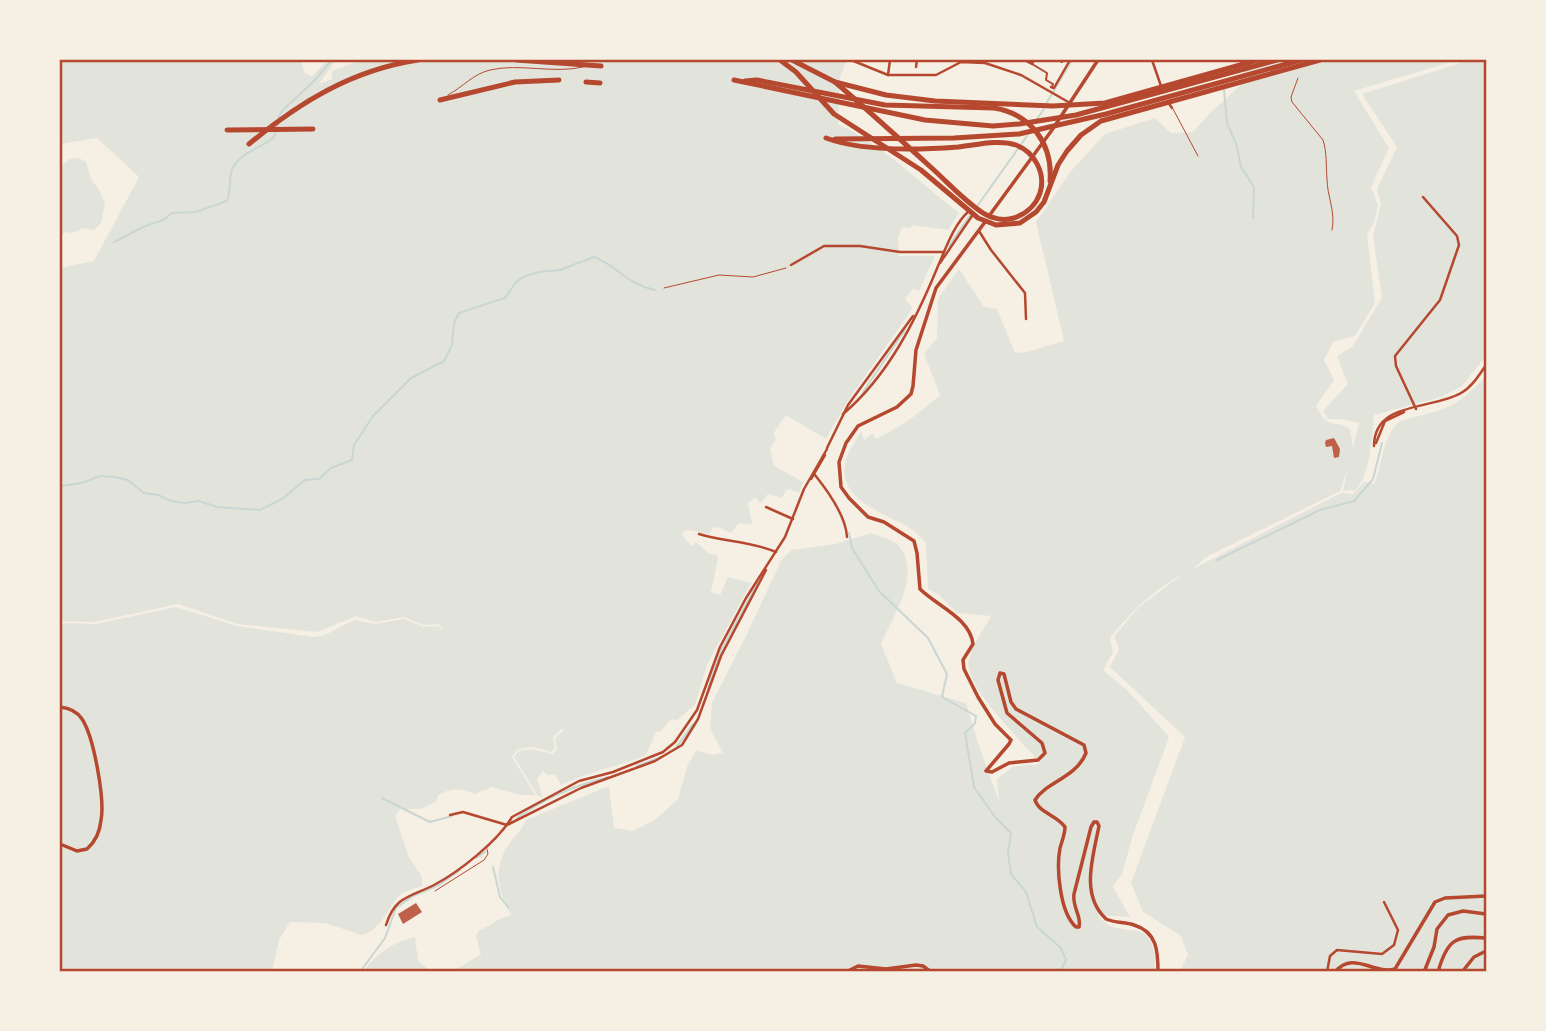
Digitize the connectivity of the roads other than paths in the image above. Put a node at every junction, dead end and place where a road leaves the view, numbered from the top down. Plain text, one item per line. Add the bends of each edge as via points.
1 (418, 60) edge
2 (516, 60) edge
3 (780, 60) edge
4 (792, 60) edge
5 (851, 60) edge
6 (890, 60) edge
7 (917, 60) edge
8 (1024, 60) edge
9 (1034, 60) edge
10 (1058, 60) edge
11 (1070, 60) edge
12 (1098, 60) edge
13 (1152, 60) edge
14 (1258, 60) edge
15 (1277, 60) edge
16 (1301, 60) edge
17 (1318, 60) edge
18 (965, 61) edge
19 (1062, 62) dead end
20 (1032, 64) junction
21 (593, 65) junction
22 (601, 66) dead end
23 (916, 67) dead end
24 (888, 75) junction
25 (1298, 78) dead end
26 (559, 80) dead end
27 (736, 81) dead end
28 (586, 82) dead end
29 (835, 82) junction
30 (600, 83) dead end
31 (772, 86) junction
32 (1050, 89) junction
33 (440, 100) joint
34 (1070, 103) junction
35 (1172, 108) joint
36 (313, 129) dead end
37 (228, 130) dead end
38 (826, 138) dead end
39 (838, 141) junction
40 (249, 144) dead end
41 (1198, 156) dead end
42 (1048, 191) junction
43 (1423, 197) dead end
44 (973, 211) junction
45 (986, 220) junction
46 (1332, 230) dead end
47 (977, 233) junction
48 (943, 252) junction
49 (791, 265) road end
50 (939, 265) junction
51 (932, 279) junction
52 (940, 282) junction
53 (929, 285) junction
54 (936, 288) junction
55 (915, 314) junction
56 (1026, 319) dead end
57 (1486, 366) edge
58 (1416, 409) junction
59 (844, 414) junction
60 (1374, 446) dead end
61 (813, 473) junction
62 (766, 507) dead end
63 (793, 519) junction
64 (699, 534) dead end
65 (847, 537) dead end
66 (776, 552) junction
67 (768, 566) junction
68 (60, 707) edge
69 (693, 716) junction
70 (698, 719) junction
71 (450, 815) dead end
72 (507, 825) junction
73 (60, 844) edge
74 (487, 846) junction
75 (435, 891) dead end
76 (1486, 896) edge
77 (1384, 902) dead end
78 (1486, 914) edge
79 (386, 925) dead end
80 (1486, 938) edge
81 (1486, 951) edge
82 (846, 971) edge
83 (932, 971) edge
84 (1158, 971) edge
85 (1328, 971) edge
86 (1335, 971) edge
87 (1424, 971) edge
88 (1438, 971) edge
89 (1462, 971) edge

1 - 40 highway via 336,84
2 - 21 highway
3 - 42 highway via 842,120 921,170 992,225 1010,226 1028,219
4 - 29 highway
5 - 24 street
6 - 24 street
7 - 23 street
8 - 20 street
9 - 20 street
10 - 19 street
11 - 32 street
12 - 34 main road
13 - 35 street
14 - 29 highway via 1105,103 1074,106 914,99
15 - 31 highway via 1096,110 993,126 925,120
16 - 39 highway via 1019,134
17 - 42 highway via 1101,121 1070,146
18 - 24 street via 938,74
18 - 32 street via 1008,70
20 - 32 street via 1047,73 1046,80 1053,84
21 - 22 highway
21 - 33 lane via 573,70 490,70
25 - 46 lane via 1292,102 1325,147
26 - 33 highway via 515,82
27 - 31 highway
28 - 30 highway
29 - 39 highway via 888,128 906,145 915,153 970,202 984,214 1000,219 1017,216 1031,208 1040,193 1036,162 1013,144 915,148 907,148 898,148
31 - 42 highway via 885,104 1009,111 1030,124 1043,142 1050,169
32 - 34 street
34 - 45 main road
35 - 41 lane
36 - 37 highway
38 - 39 highway
43 - 58 street via 1457,236 1459,245 1440,300 1395,356
44 - 45 street
44 - 48 street via 965,214
44 - 50 street
45 - 47 main road
47 - 52 main road
47 - 56 street via 1025,293
48 - 49 street via 824,246
48 - 50 street
50 - 51 street
51 - 52 street
51 - 53 street
52 - 54 main road
53 - 54 street
53 - 55 street
54 - 84 main road via 916,347 911,394 897,407 860,424 849,439 839,459 842,489 866,516 913,540 920,589 972,636 963,667 995,724 1011,740 986,771 1040,759 1045,752 1043,744 1007,713 997,677 1000,673 1016,709 1084,745 1081,761 1035,800 1065,827 1059,855 1063,907 1072,925 1078,927 1081,922 1073,905 1074,894 1091,825 1097,822 1091,895 1106,919 1138,926 1153,938
55 - 59 street
55 - 59 street via 870,389
57 - 58 street via 1463,394
58 - 60 street via 1388,418
59 - 61 street
61 - 63 street
61 - 65 street
62 - 63 street
63 - 66 street
64 - 66 street
66 - 67 street
67 - 69 street via 720,648
67 - 70 street via 721,656
68 - 73 main road via 74,710 90,734 102,814 87,849 77,851
69 - 70 street
69 - 72 street via 667,750 573,784 512,817
70 - 72 street via 670,754 581,788
71 - 72 street via 472,813
72 - 74 street
74 - 75 lane via 484,860
74 - 79 street via 435,884 400,901
76 - 86 main road via 1435,902 1393,970 1349,962
77 - 85 street via 1398,930 1394,945 1381,954 1337,950 1330,956
78 - 87 main road via 1460,911 1446,917 1438,927
80 - 88 main road via 1456,939
81 - 89 main road
82 - 83 main road via 860,965 886,969 918,965

